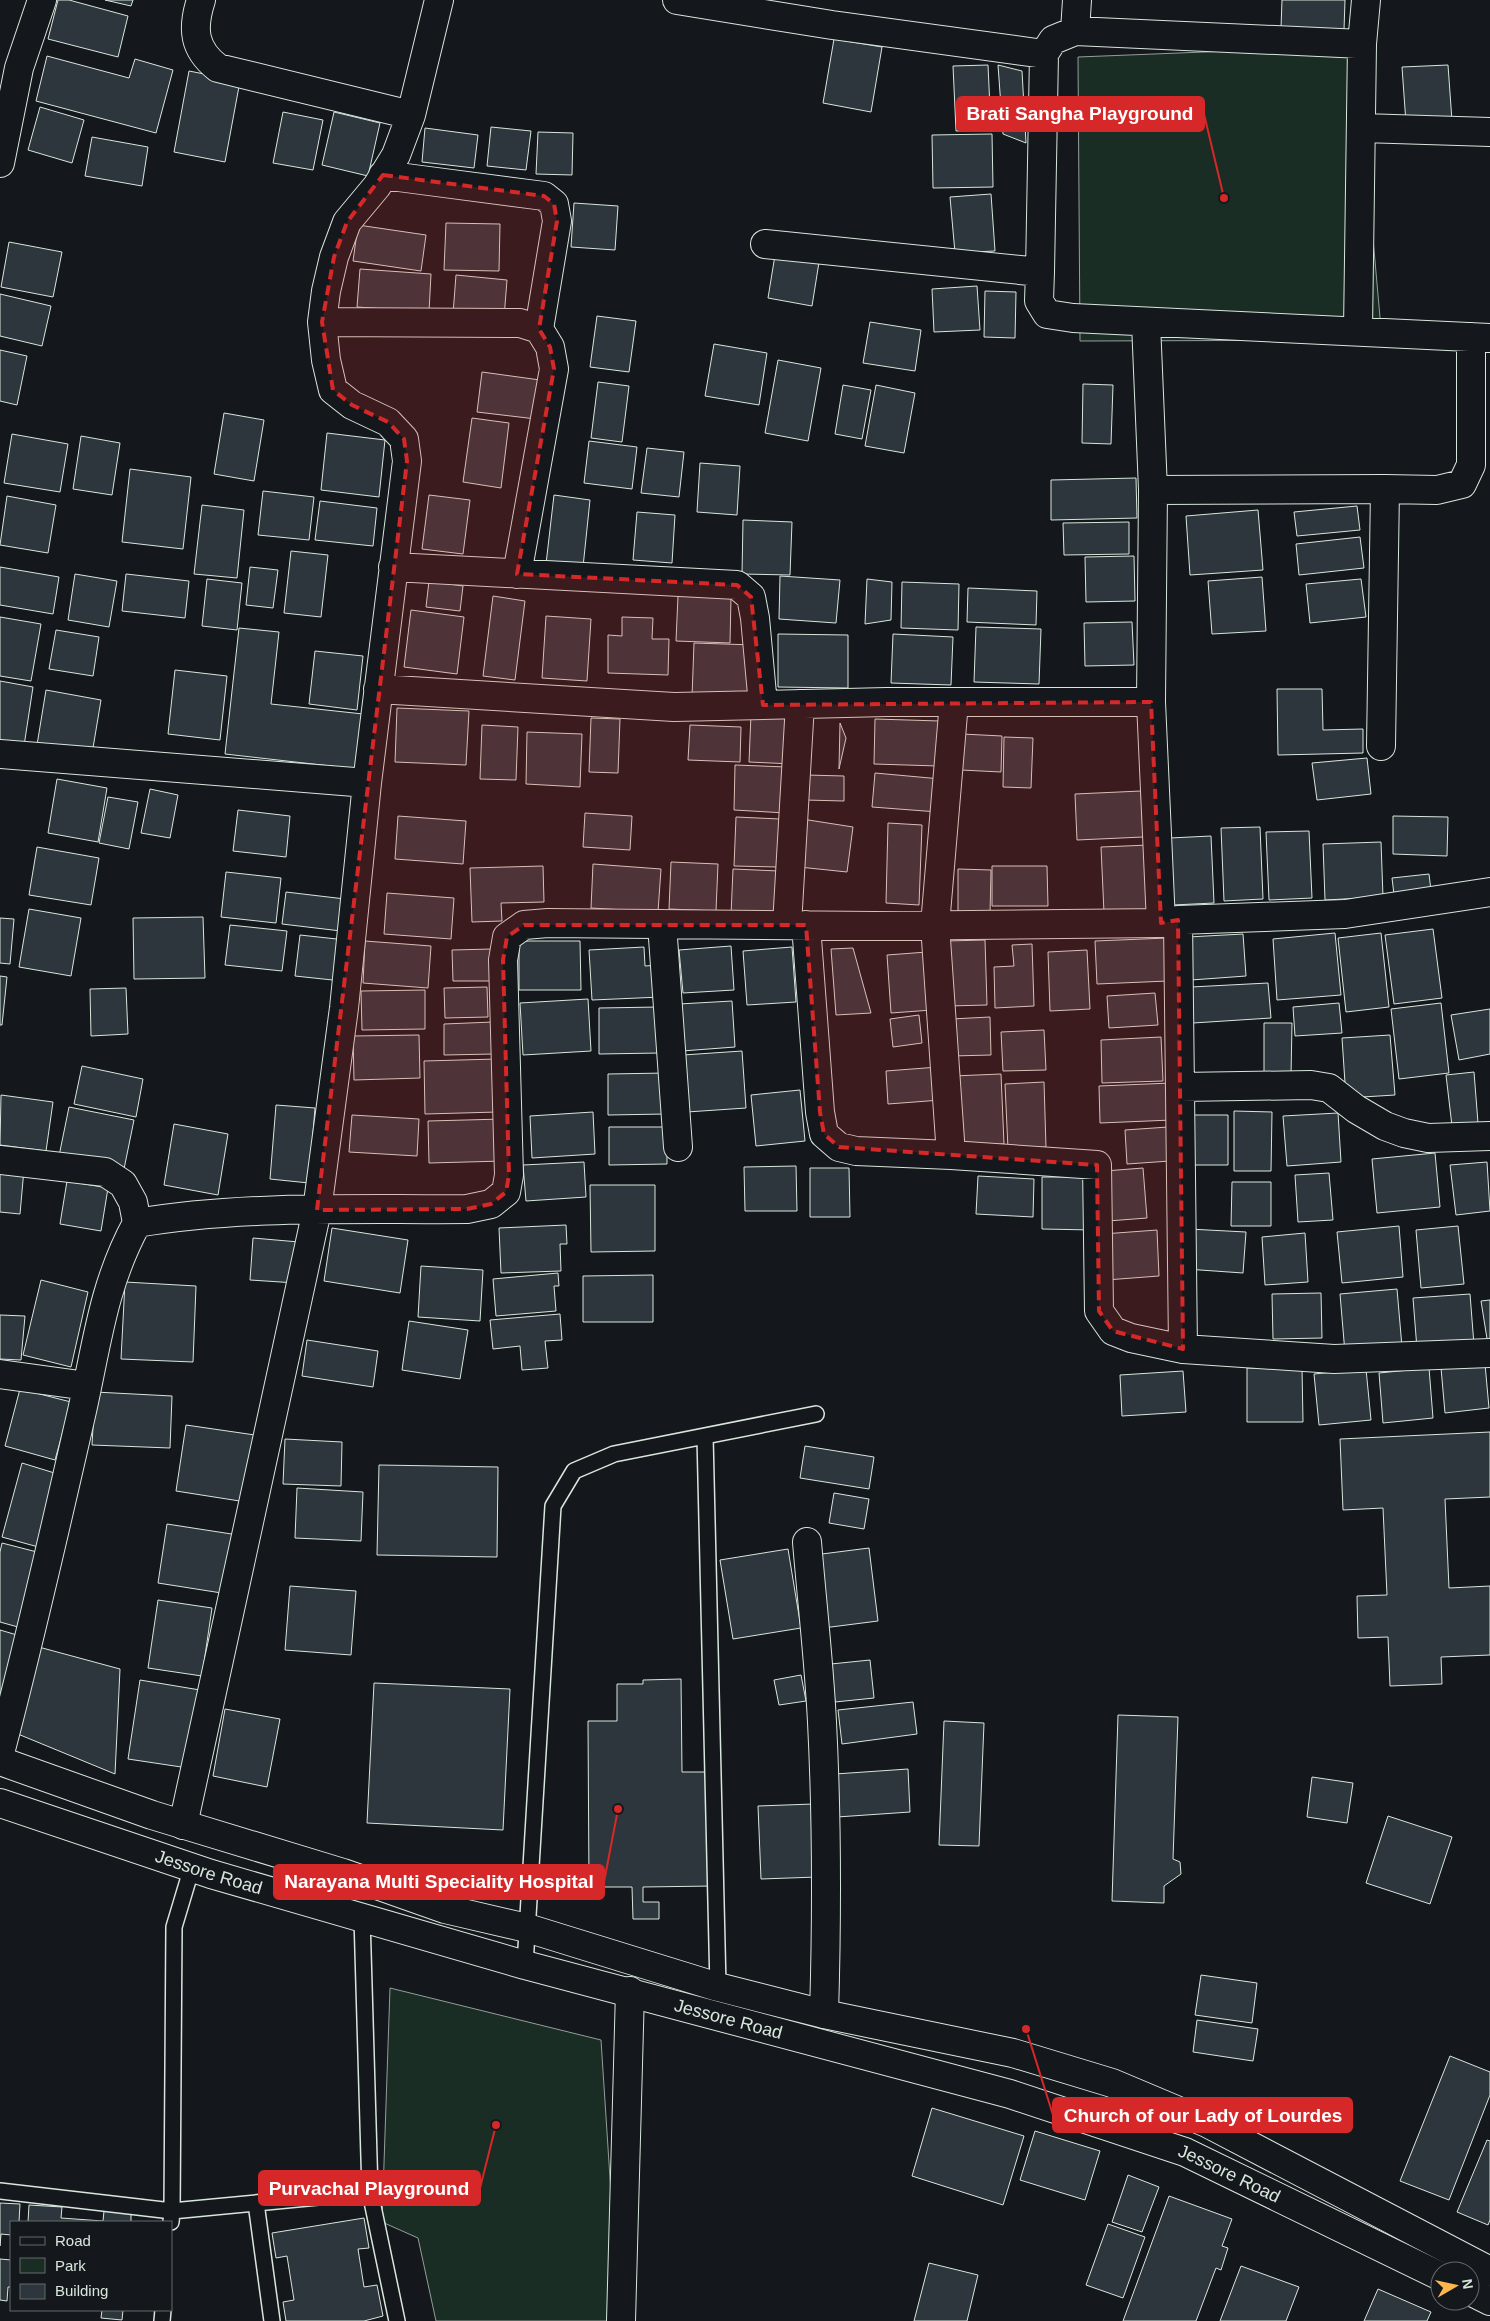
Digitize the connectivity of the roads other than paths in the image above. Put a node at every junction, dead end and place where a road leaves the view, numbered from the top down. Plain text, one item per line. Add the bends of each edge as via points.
1 (42, 0) edge
2 (201, 0) edge
3 (439, 0) edge
4 (677, 0) edge
5 (1077, 0) edge
6 (1366, 0) edge
7 (1075, 30) junction
8 (1362, 44) junction
9 (1044, 54) junction
10 (411, 114) junction
11 (1362, 128) junction
12 (1490, 132) edge
13 (0, 162) edge
14 (383, 175) junction
15 (765, 244) dead end
16 (1040, 272) junction
17 (322, 322) junction
18 (1146, 323) junction
19 (538, 329) junction
20 (1358, 330) junction
21 (1481, 337) edge
22 (1385, 489) junction
23 (1153, 490) junction
24 (393, 567) junction
25 (517, 574) junction
26 (378, 689) junction
27 (954, 702) junction
28 (1151, 702) junction
29 (800, 704) junction
30 (762, 705) junction
31 (1381, 746) dead end
32 (0, 754) edge
33 (367, 783) junction
34 (1490, 892) edge
35 (1169, 921) junction
36 (662, 924) junction
37 (797, 925) junction
38 (936, 925) junction
39 (1181, 1087) junction
40 (1490, 1136) edge
41 (678, 1147) dead end
42 (951, 1155) junction
43 (0, 1160) edge
44 (317, 1210) junction
45 (137, 1223) junction
46 (1183, 1349) junction
47 (1490, 1353) edge
48 (0, 1374) edge
49 (87, 1386) junction
50 (816, 1414) dead end
51 (705, 1436) junction
52 (807, 1542) dead end
53 (0, 1753) edge
54 (0, 1761) edge
55 (0, 1803) edge
56 (183, 1825) junction
57 (192, 1867) junction
58 (362, 1917) junction
59 (527, 1928) junction
60 (525, 1965) junction
61 (718, 1987) junction
62 (630, 1991) junction
63 (824, 2014) junction
64 (0, 2191) edge
65 (370, 2192) junction
66 (256, 2203) junction
67 (171, 2216) edge
68 (1430, 2271) edge
69 (1490, 2271) edge
70 (272, 2321) edge
71 (397, 2321) edge
72 (621, 2321) edge

1 - 13 main road via 19,68
2 - 10 main road via 196,17 196,39 206,58 218,68
3 - 10 main road
4 - 9 main road
5 - 7 main road
6 - 8 main road
7 - 8 main road
7 - 9 main road via 1053,40
8 - 11 main road
9 - 16 main road
10 - 14 main road via 396,155
11 - 12 main road
11 - 20 main road
14 - 17 main road via 347,222 334,257
14 - 19 main road via 544,196 554,204 557,221
15 - 16 main road
16 - 18 main road via 1039,301 1047,314
17 - 19 main road via 520,323
17 - 24 main road via 326,360 334,390 352,405 388,422 404,439 407,461
18 - 20 main road
18 - 23 main road
19 - 25 main road via 550,347 554,369
20 - 21 main road
21 - 22 main road via 1471,465 1462,484 1437,490
22 - 23 main road
22 - 31 main road
23 - 28 main road
24 - 25 main road
24 - 26 main road
25 - 30 main road via 737,585 751,597
26 - 30 main road via 616,705
26 - 33 main road
27 - 28 main road
27 - 29 main road
27 - 38 main road
28 - 35 main road
29 - 30 main road
29 - 37 main road
32 - 33 main road
33 - 44 main road via 344,1008
34 - 35 main road via 1345,914
35 - 38 main road
35 - 39 main road
36 - 37 main road
36 - 41 main road
36 - 44 main road via 524,925 507,937 503,960 509,1175 506,1192 491,1204 467,1209
37 - 38 main road
37 - 42 main road via 824,1134 839,1147 856,1151
38 - 42 main road
39 - 40 main road via 1311,1085 1329,1088 1356,1109 1404,1133 1428,1138
39 - 46 main road
42 - 46 main road via 1097,1165 1100,1311 1113,1331
43 - 45 main road via 105,1172 123,1184 133,1202
44 - 45 main road via 174,1217
44 - 56 main road
45 - 49 main road via 122,1251 107,1292
46 - 47 main road via 1334,1359
48 - 49 main road
49 - 53 main road
50 - 51 lane
51 - 59 lane via 614,1454 574,1471 553,1506
51 - 61 lane
52 - 63 main road via 826,1798
54 - 56 main road
55 - 57 main road, Jessore Road
56 - 59 main road via 343,1873 445,1909
57 - 58 main road, Jessore Road
57 - 67 lane via 174,1927
58 - 60 main road, Jessore Road
58 - 65 lane
59 - 60 lane
59 - 61 main road
60 - 62 main road, Jessore Road
61 - 63 main road
62 - 68 main road, Jessore Road via 1010,2094 1185,2152
62 - 72 main road
63 - 69 main road via 1014,2053 1112,2083 1207,2123
64 - 67 lane
65 - 66 lane
65 - 71 lane
66 - 67 lane
66 - 70 lane

